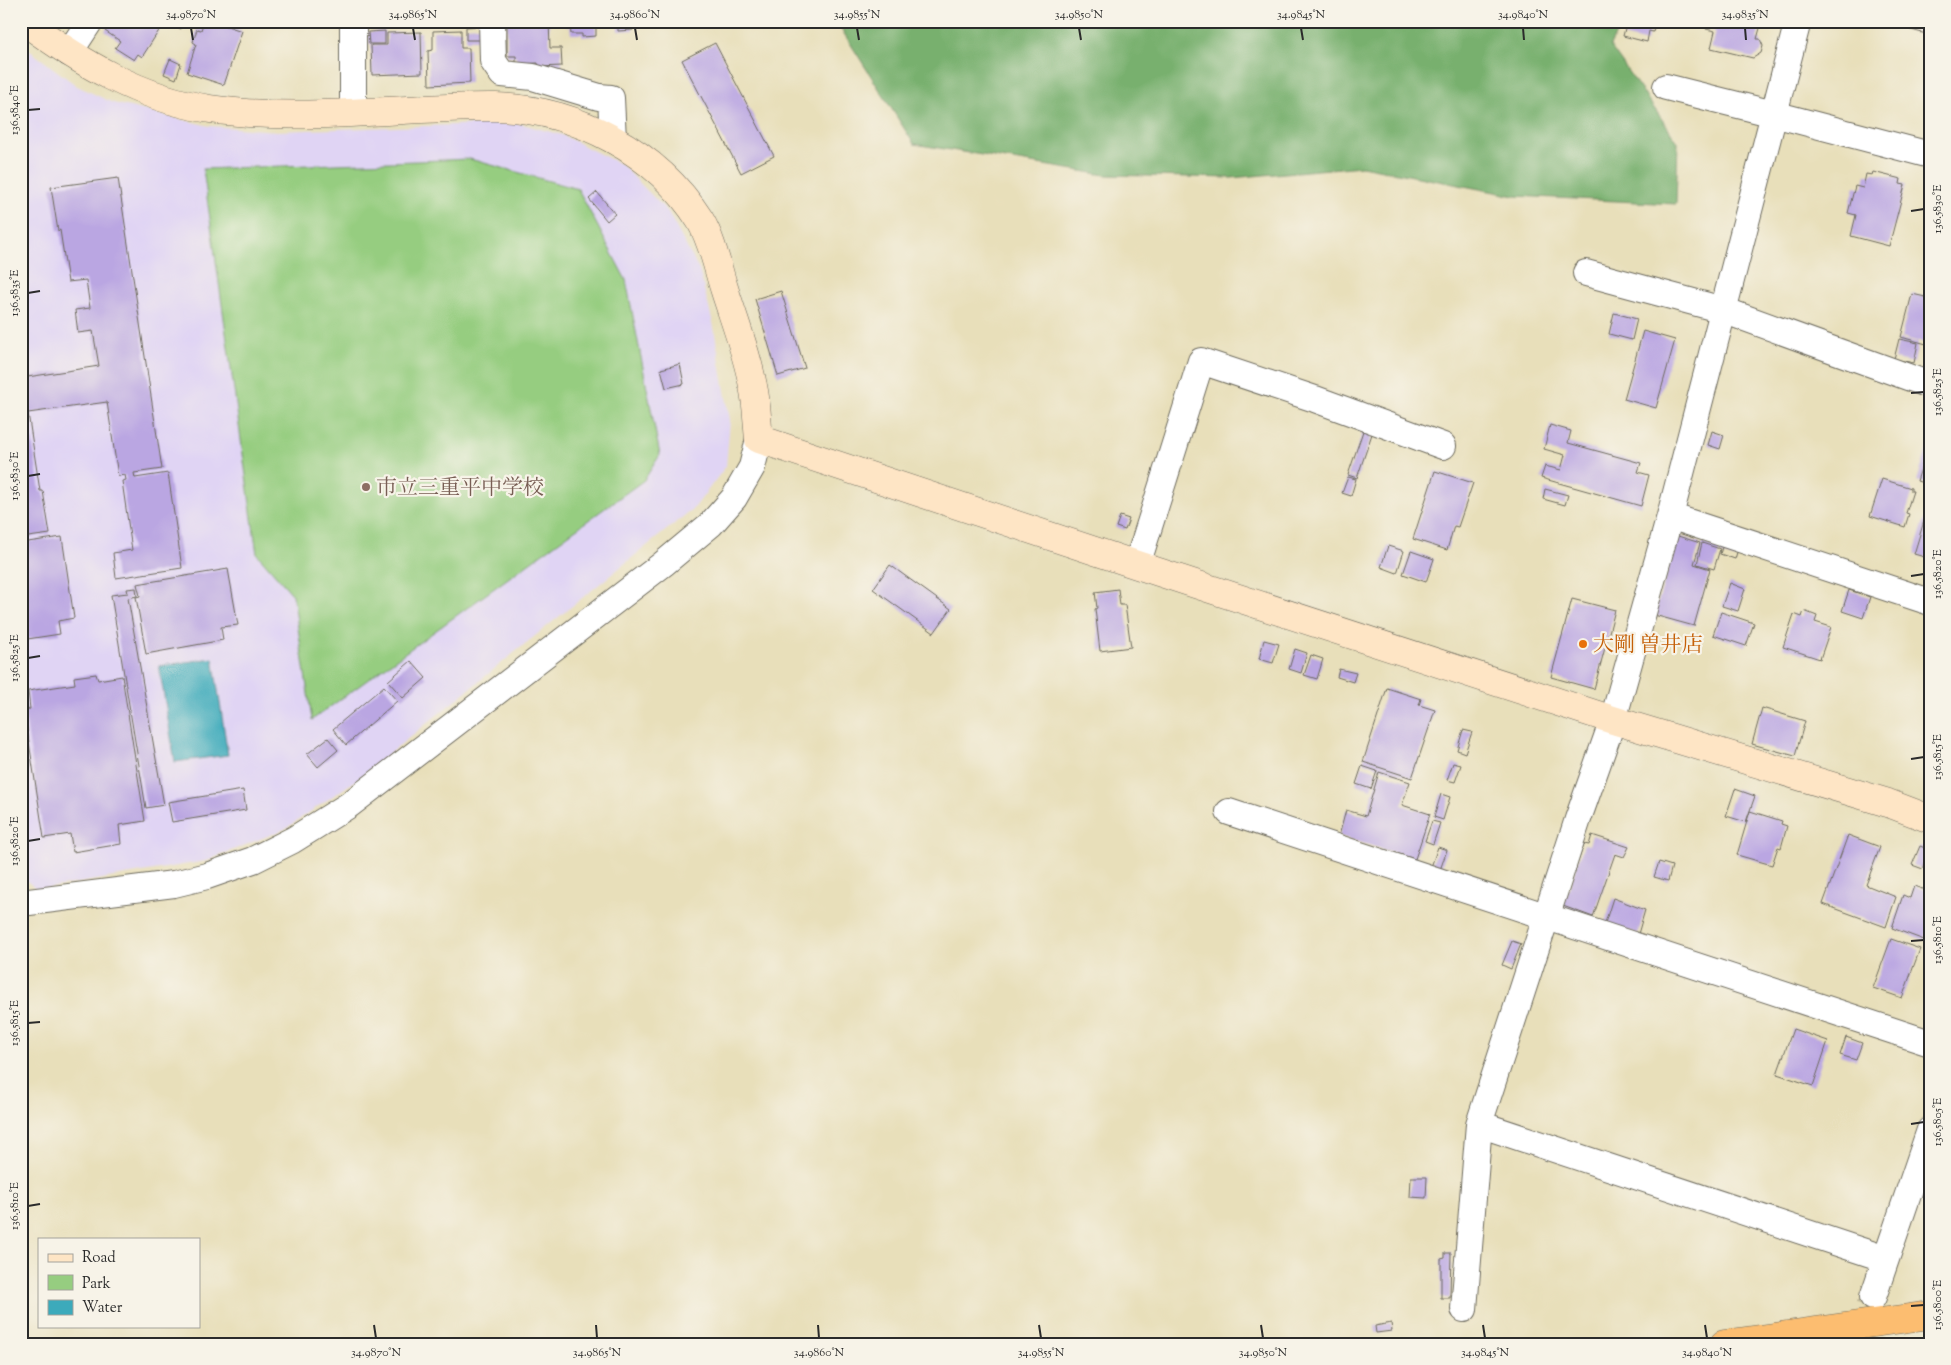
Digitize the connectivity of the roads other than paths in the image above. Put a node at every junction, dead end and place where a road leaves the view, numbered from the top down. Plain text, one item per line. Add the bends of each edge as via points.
1 (24, 21) edge
2 (90, 21) edge
3 (352, 21) edge
4 (492, 21) edge
5 (1798, 21) edge
6 (69, 54) junction
7 (1666, 87) dead end
8 (353, 112) junction
9 (1774, 114) junction
10 (613, 140) junction
11 (1930, 155) edge
12 (1586, 273) dead end
13 (1723, 310) junction
14 (1930, 385) edge
15 (759, 439) junction
16 (1443, 446) dead end
17 (1670, 516) junction
18 (1137, 565) junction
19 (1930, 602) edge
20 (1613, 720) junction
21 (1229, 812) dead end
22 (1930, 819) edge
23 (21, 903) edge
24 (1546, 916) junction
25 (1930, 1044) edge
26 (1478, 1124) junction
27 (1930, 1130) edge
28 (1886, 1259) junction
29 (1873, 1296) tunnel mouth
30 (1464, 1309) dead end
31 (1930, 1315) edge
32 (1724, 1344) edge

1 - 6 street
2 - 6 street
3 - 8 street
4 - 10 street via 494,61 502,74 533,77 611,98
5 - 9 street
6 - 8 street via 125,84 209,109 267,113
7 - 9 street
8 - 10 street via 515,108 556,115
9 - 11 street
9 - 13 street
10 - 15 street via 669,180 701,222 714,253 754,386
12 - 13 street
13 - 14 street
13 - 17 street
15 - 18 street
15 - 23 street via 752,467 734,498 711,524 349,805 293,840 252,860 207,876 174,884
16 - 18 street via 1201,361
17 - 19 street
17 - 20 street
18 - 20 street
20 - 22 street via 1888,803
20 - 24 street
21 - 24 street
24 - 25 street
24 - 26 street
26 - 28 street
26 - 30 street
27 - 28 street
28 - 29 street
31 - 32 highway

